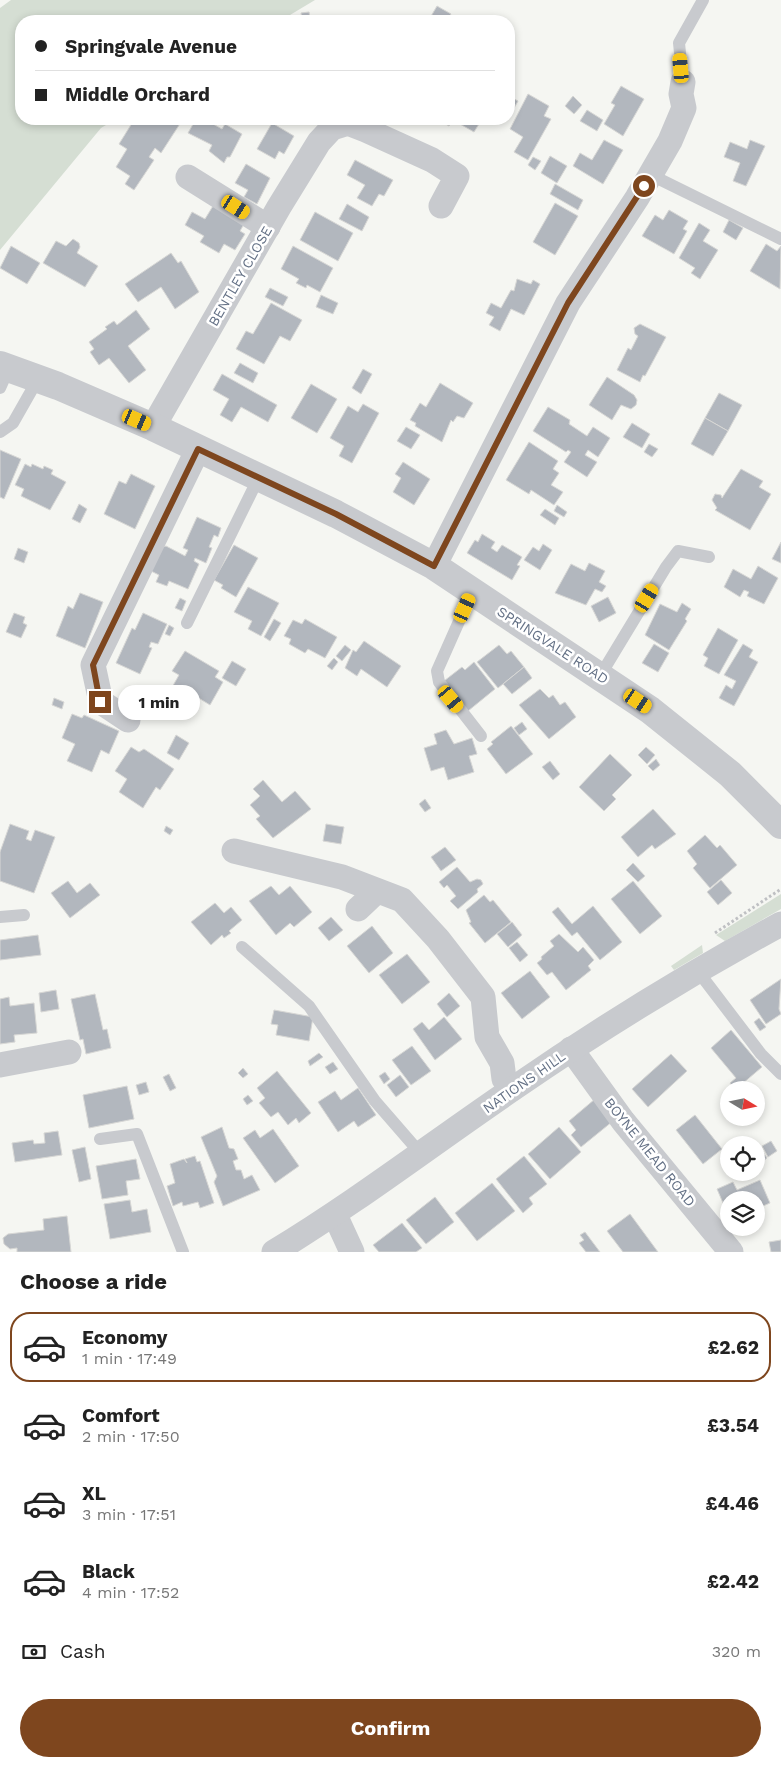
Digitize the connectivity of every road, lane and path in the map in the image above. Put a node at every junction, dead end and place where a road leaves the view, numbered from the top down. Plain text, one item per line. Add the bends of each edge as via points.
1 (703, 0) edge
2 (683, 82) joint
3 (329, 125) edge
4 (353, 125) edge
5 (651, 175) junction
6 (188, 177) dead end
7 (441, 206) dead end
8 (268, 227) junction
9 (781, 239) edge
10 (3, 374) edge
11 (38, 379) junction
12 (153, 427) junction
13 (0, 432) edge
14 (198, 449) junction
15 (259, 477) junction
16 (709, 557) dead end
17 (434, 566) junction
18 (472, 592) junction
19 (187, 623) dead end
20 (600, 676) junction
21 (128, 720) dead end
22 (481, 736) dead end
23 (781, 825) edge
24 (234, 851) dead end
25 (377, 890) junction
26 (358, 909) dead end
27 (24, 915) dead end
28 (0, 917) edge
29 (781, 924) edge
30 (242, 947) dead end
31 (697, 970) junction
32 (571, 1049) junction
33 (69, 1052) dead end
34 (0, 1065) edge
35 (781, 1074) edge
36 (512, 1089) junction
37 (100, 1138) dead end
38 (421, 1154) junction
39 (335, 1215) junction
40 (183, 1252) edge
41 (274, 1252) edge
42 (352, 1252) edge
43 (731, 1252) edge

1 - 2 lane via 679,43
2 - 5 street via 684,108
3 - 8 street, BENTLEY CLOSE
4 - 7 street, BENTLEY CLOSE via 432,160 457,176
5 - 9 lane
5 - 17 street via 568,303
6 - 8 street
8 - 12 street, BENTLEY CLOSE
10 - 11 street, SPRINGVALE ROAD
11 - 12 street, SPRINGVALE ROAD
11 - 13 lane via 13,424
12 - 14 street, SPRINGVALE ROAD
14 - 15 street, SPRINGVALE ROAD
14 - 21 street via 93,665 100,702
15 - 17 street, SPRINGVALE ROAD
15 - 19 lane
16 - 20 lane via 678,551
17 - 18 street, SPRINGVALE ROAD
18 - 20 street, SPRINGVALE ROAD
18 - 22 lane via 437,671 439,682
20 - 23 street, SPRINGVALE ROAD via 723,767
24 - 25 street via 342,877
25 - 26 street
25 - 36 street via 402,900 438,938 483,997 487,1037 502,1063 504,1079
27 - 28 lane
29 - 31 street, NATIONS HILL
30 - 38 lane via 309,1006 375,1101
31 - 32 street, NATIONS HILL
31 - 35 lane via 761,1054
32 - 36 street, NATIONS HILL
32 - 43 street, BOYNE MEAD ROAD via 623,1121
33 - 34 street
36 - 38 street, NATIONS HILL
37 - 40 lane via 138,1134
38 - 39 street, NATIONS HILL
39 - 41 street, NATIONS HILL
39 - 42 street

